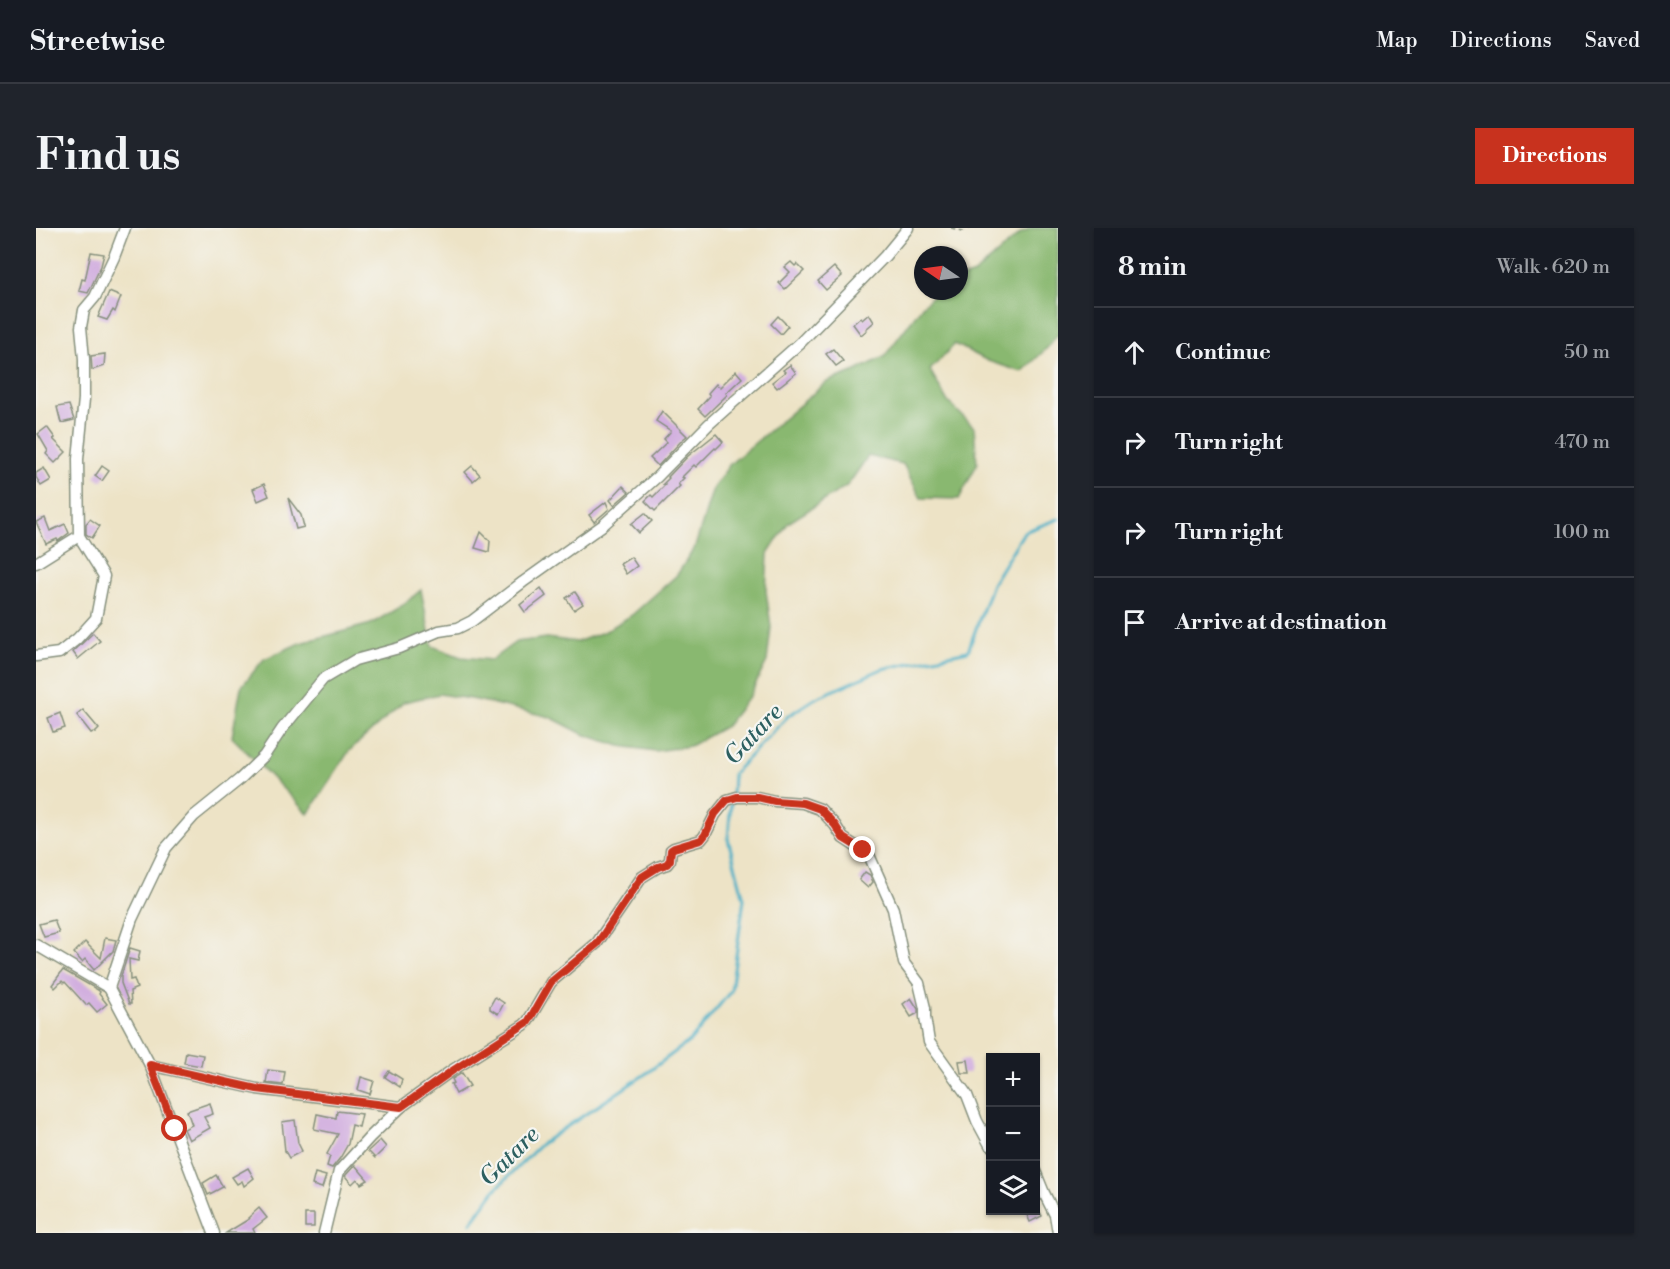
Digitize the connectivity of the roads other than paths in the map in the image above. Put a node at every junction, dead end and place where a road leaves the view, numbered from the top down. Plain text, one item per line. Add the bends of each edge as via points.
1 (125, 228) edge
2 (908, 228) edge
3 (79, 536) junction
4 (36, 563) edge
5 (36, 656) edge
6 (36, 945) edge
7 (109, 988) junction
8 (150, 1065) junction
9 (401, 1107) junction
10 (986, 1138) edge
11 (1040, 1181) edge
12 (214, 1233) edge
13 (324, 1233) edge
14 (1058, 1233) edge

1 - 3 street via 95,297 84,310 81,327 84,399 78,459
2 - 7 street via 800,344 603,525 472,621 355,660 323,679 264,756 194,816 166,848 132,920
3 - 4 street
3 - 5 street via 104,576 96,618 59,653
6 - 7 street
7 - 8 street
8 - 9 street via 257,1089
8 - 12 street
9 - 10 street via 528,1022 551,982 597,944 642,877 667,864 674,848 701,840 727,800 757,797 820,809 843,838 869,855 893,909 904,963 919,983 929,1042 967,1095
9 - 13 street via 339,1171
11 - 14 street via 1055,1215

